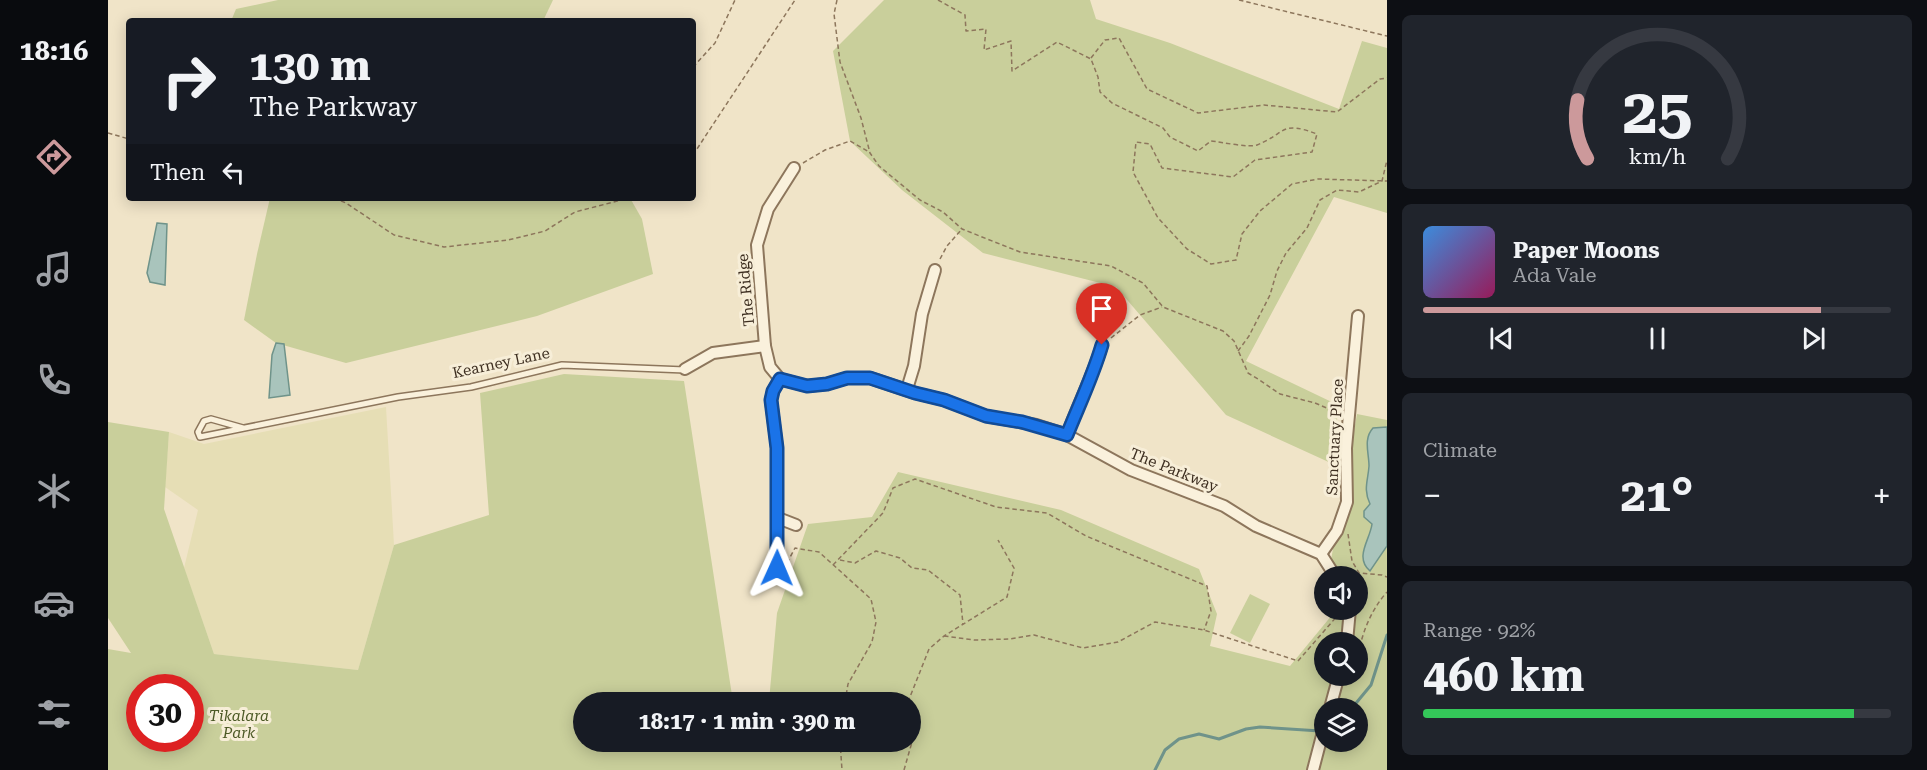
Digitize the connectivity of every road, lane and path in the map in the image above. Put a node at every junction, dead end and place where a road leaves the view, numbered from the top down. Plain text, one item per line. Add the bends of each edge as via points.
1 (735, 0) edge
2 (795, 0) edge
3 (837, 0) edge
4 (938, 0) edge
5 (1239, 0) edge
6 (1387, 36) edge
7 (1090, 59) junction
8 (696, 64) edge
9 (1387, 78) edge
10 (108, 133) edge
11 (126, 138) edge
12 (696, 150) edge
13 (870, 153) junction
14 (1387, 160) edge
15 (794, 168) joint
16 (1382, 181) junction
17 (1387, 181) edge
18 (341, 201) edge
19 (617, 201) edge
20 (962, 229) junction
21 (935, 270) joint
22 (1163, 307) junction
23 (1358, 316) dead end
24 (1102, 345) joint
25 (765, 346) junction
26 (1237, 352) junction
27 (685, 369) joint
28 (780, 379) junction
29 (907, 389) junction
30 (1350, 408) junction
31 (243, 428) junction
32 (1067, 435) junction
33 (778, 518) junction
34 (1342, 518) junction
35 (796, 525) dead end
36 (998, 540) dead end
37 (1321, 554) junction
38 (839, 559) junction
39 (833, 565) junction
40 (1329, 566) edge
41 (777, 568) joint
42 (1387, 578) edge
43 (1387, 592) edge
44 (1334, 620) edge
45 (963, 624) junction
46 (1204, 630) junction
47 (1364, 632) edge
48 (944, 636) junction
49 (847, 692) edge
50 (912, 692) edge
51 (841, 752) edge
52 (909, 752) edge
53 (842, 770) edge
54 (904, 770) edge

1 - 8 path via 715,43
2 - 12 path
3 - 13 path via 834,14 840,62
4 - 7 path via 965,15 966,31 986,29 984,50 1011,41 1012,71 1057,42
5 - 6 path
7 - 9 path via 1105,40 1119,38 1147,89 1198,113 1264,105 1337,112 1380,78
7 - 16 path via 1100,92 1112,103 1163,128 1170,137 1198,151 1211,141 1256,146 1282,129 1298,127 1317,134 1312,152 1255,160 1233,177 1162,168 1150,144 1136,142 1133,172 1158,219 1187,249 1211,264 1236,260 1242,234 1260,211 1292,184 1318,179
10 - 11 path
13 - 15 path via 850,141
13 - 20 path via 887,173
14 - 16 path
15 - 25 street, The Ridge via 768,208 757,245
16 - 17 path
16 - 26 path via 1359,192 1337,190 1320,200 1307,228 1276,271 1270,295
18 - 19 path via 394,235 444,247 508,240 545,231 575,212
20 - 21 path via 946,246
20 - 22 path via 1020,252 1111,266 1143,283
21 - 29 street
22 - 24 path via 1140,315
22 - 26 path via 1223,331 1234,341
23 - 30 street, Sanctuary Place
24 - 32 street
25 - 27 street, Kearney Lane via 713,352
25 - 28 street, The Ridge via 770,367
26 - 30 path via 1248,373 1280,393 1336,412
27 - 31 lane, Kearney Lane via 562,365 471,387 398,397
28 - 29 street, The Parkway via 807,386 870,378
28 - 33 street via 771,400 777,448
29 - 32 street, The Parkway via 986,416
30 - 34 street, Sanctuary Place via 1347,502
31 - 31 lane, Kearney Lane via 211,419 204,421 198,432 200,437
32 - 37 street, The Parkway via 1131,470 1224,506 1256,526
33 - 35 street
33 - 41 street
34 - 37 street, Sanctuary Place
34 - 42 path via 1352,561 1359,573 1382,574
36 - 45 path via 1014,568 1007,597
37 - 40 street
38 - 39 path
38 - 45 path via 855,564 876,551 900,558 912,568 928,570 960,595
38 - 46 path via 883,513 893,488 915,479 996,507 1047,513 1086,536 1207,586 1211,611
39 - 41 path via 819,552 795,548 786,566
39 - 49 path via 871,599 876,622 872,642
43 - 47 path
44 - 46 path via 1298,661
45 - 48 path
46 - 48 path via 1155,622 1118,642 1083,648 1035,635 974,640
48 - 50 path via 929,649
51 - 53 path
52 - 54 path

